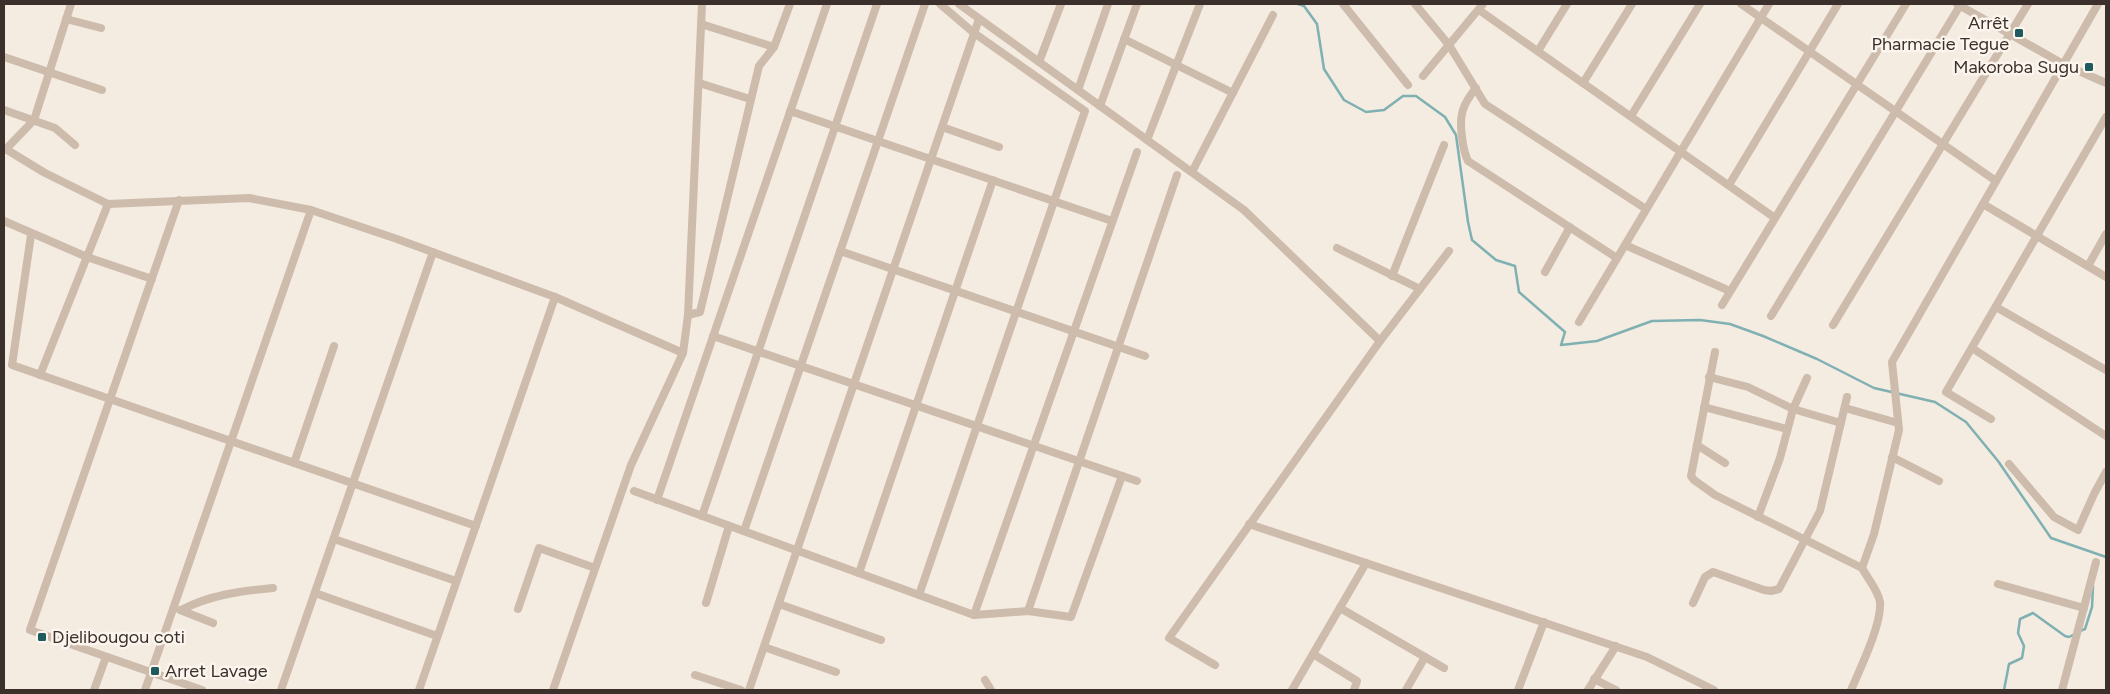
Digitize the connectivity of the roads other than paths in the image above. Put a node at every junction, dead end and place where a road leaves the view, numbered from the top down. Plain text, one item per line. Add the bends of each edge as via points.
1 (71, 4) edge
2 (702, 4) edge
3 (790, 4) edge
4 (827, 4) edge
5 (878, 4) edge
6 (925, 4) edge
7 (940, 4) edge
8 (959, 4) edge
9 (1061, 4) edge
10 (1108, 4) edge
11 (1136, 4) edge
12 (1200, 4) edge
13 (1343, 4) edge
14 (1415, 4) edge
15 (1567, 4) edge
16 (1632, 4) edge
17 (1700, 4) edge
18 (1741, 4) edge
19 (1769, 4) edge
20 (1838, 4) edge
21 (1906, 4) edge
22 (1959, 4) edge
23 (2028, 4) edge
24 (2098, 4) edge
25 (1481, 7) edge
26 (1273, 15) dead end
27 (1761, 17) junction
28 (66, 19) junction
29 (979, 19) junction
30 (701, 24) junction
31 (102, 28) dead end
32 (974, 33) junction
33 (2010, 34) junction
34 (1124, 39) junction
35 (1449, 45) junction
36 (774, 47) junction
37 (1538, 51) junction
38 (1809, 51) junction
39 (4, 57) edge
40 (1040, 62) junction
41 (2063, 64) junction
42 (1177, 65) junction
43 (49, 72) junction
44 (1423, 76) dead end
45 (1583, 83) junction
46 (2106, 83) edge
47 (699, 84) junction
48 (1857, 84) junction
49 (1408, 85) dead end
50 (1476, 88) junction
51 (102, 90) dead end
52 (1078, 90) junction
53 (1233, 92) junction
54 (750, 99) junction
55 (1100, 106) junction
56 (4, 110) edge
57 (790, 111) junction
58 (1896, 111) junction
59 (1631, 116) junction
60 (2106, 117) edge
61 (34, 120) junction
62 (836, 126) junction
63 (942, 127) junction
64 (1148, 140) junction
65 (878, 141) junction
66 (1943, 144) junction
67 (75, 145) dead end
68 (1444, 146) dead end
69 (999, 147) dead end
70 (5, 148) edge
71 (1681, 151) junction
72 (1137, 152) dead end
73 (931, 159) junction
74 (1192, 172) junction
75 (1177, 175) dead end
76 (993, 180) junction
77 (1996, 180) junction
78 (1729, 185) junction
79 (180, 200) junction
80 (1054, 201) junction
81 (108, 204) junction
82 (1983, 204) junction
83 (1646, 209) junction
84 (311, 210) junction
85 (1775, 218) junction
86 (4, 221) edge
87 (1112, 221) junction
88 (1570, 227) junction
89 (2106, 234) edge
90 (31, 235) junction
91 (2037, 236) junction
92 (1625, 245) junction
93 (1336, 248) dead end
94 (840, 251) junction
95 (1449, 251) dead end
96 (433, 252) junction
97 (87, 257) junction
98 (1617, 258) junction
99 (2088, 266) junction
100 (893, 270) junction
101 (1545, 272) dead end
102 (1392, 276) junction
103 (2106, 277) edge
104 (152, 279) junction
105 (1420, 289) junction
106 (955, 291) junction
107 (1730, 291) junction
108 (555, 298) junction
109 (1722, 305) dead end
110 (1996, 307) junction
111 (1016, 312) junction
112 (688, 315) junction
113 (1772, 316) dead end
114 (1579, 322) dead end
115 (1833, 325) dead end
116 (1074, 332) junction
117 (713, 336) junction
118 (1380, 341) junction
119 (334, 346) dead end
120 (1118, 347) junction
121 (1972, 348) junction
122 (683, 352) junction
123 (758, 352) junction
124 (1715, 352) dead end
125 (1145, 356) dead end
126 (801, 366) junction
127 (2106, 370) edge
128 (40, 375) junction
129 (1710, 377) junction
130 (1807, 378) dead end
131 (854, 384) junction
132 (1847, 398) dead end
133 (110, 399) junction
134 (916, 406) junction
135 (1704, 407) junction
136 (1845, 408) junction
137 (1793, 409) junction
138 (1991, 419) dead end
139 (1841, 423) junction
140 (1898, 423) junction
141 (977, 426) junction
142 (1788, 428) junction
143 (2106, 436) edge
144 (231, 441) junction
145 (1697, 445) junction
146 (1034, 446) junction
147 (1892, 457) junction
148 (1079, 462) junction
149 (294, 463) junction
150 (1725, 463) dead end
151 (2009, 464) dead end
152 (2106, 472) edge
153 (1122, 476) junction
154 (1137, 481) dead end
155 (1939, 481) dead end
156 (353, 484) junction
157 (634, 492) dead end
158 (657, 500) junction
159 (702, 516) junction
160 (1758, 517) junction
161 (1250, 524) junction
162 (476, 526) junction
163 (729, 526) junction
164 (744, 532) junction
165 (334, 539) junction
166 (1804, 540) junction
167 (797, 551) junction
168 (2096, 562) dead end
169 (1366, 563) junction
170 (595, 568) junction
171 (1862, 568) junction
172 (859, 573) junction
173 (456, 581) junction
174 (1998, 584) dead end
175 (273, 588) dead end
176 (315, 593) junction
177 (919, 595) junction
178 (706, 603) dead end
179 (1693, 603) dead end
180 (779, 604) junction
181 (1340, 608) junction
182 (2084, 608) junction
183 (177, 609) junction
184 (518, 609) dead end
185 (1028, 611) junction
186 (974, 615) junction
187 (1544, 622) junction
188 (213, 623) dead end
189 (438, 636) junction
190 (882, 640) dead end
191 (1616, 646) junction
192 (764, 647) junction
193 (1313, 654) junction
194 (106, 657) junction
195 (1425, 657) junction
196 (1215, 665) dead end
197 (1444, 668) dead end
198 (836, 672) dead end
199 (151, 673) junction
200 (695, 675) dead end
201 (1594, 679) junction
202 (985, 680) dead end
203 (1409, 689) edge
204 (94, 690) edge
205 (145, 690) edge
206 (202, 690) edge
207 (281, 690) edge
208 (418, 690) edge
209 (553, 690) edge
210 (741, 690) edge
211 (749, 690) edge
212 (991, 690) edge
213 (1292, 690) edge
214 (1354, 690) edge
215 (1518, 690) edge
216 (1588, 690) edge
217 (1616, 690) edge
218 (1714, 690) edge
219 (1851, 690) edge
220 (2062, 690) edge

1 - 28 street
2 - 30 street
3 - 36 street
4 - 57 street
5 - 62 street
6 - 65 street
7 - 32 street
8 - 29 street
9 - 40 street
10 - 52 street
11 - 34 street
12 - 42 street
13 - 49 street
14 - 35 street
15 - 37 street
16 - 45 street
17 - 59 street
18 - 27 street
19 - 27 street
20 - 38 street
21 - 48 street
22 - 33 street
22 - 58 street
23 - 33 street
24 - 41 street
25 - 35 street
25 - 37 street
26 - 53 street
27 - 38 street
27 - 71 street
28 - 31 street
28 - 43 street
29 - 32 street
29 - 40 street
30 - 36 street
30 - 47 street
32 - 63 street
32 - 80 street via 1085,111
33 - 41 street
33 - 66 street
34 - 42 street
34 - 55 street
35 - 44 street
35 - 50 street
36 - 54 street via 759,66
37 - 45 street
38 - 48 street
38 - 78 street
39 - 43 street
40 - 52 street
41 - 46 street
41 - 77 street
42 - 53 street
42 - 64 street
43 - 51 street
43 - 61 street
45 - 59 street
47 - 54 street
47 - 112 street
48 - 58 street
48 - 85 street
50 - 83 street via 1485,104
50 - 88 street via 1460,114 1468,160
52 - 55 street
53 - 74 street
54 - 112 street via 700,312
55 - 64 street
56 - 61 street
57 - 62 street
57 - 117 street
58 - 66 street
58 - 113 street
59 - 71 street
60 - 91 street
61 - 67 street via 59,130
61 - 70 street
62 - 65 street
62 - 123 street
63 - 69 street
63 - 73 street
64 - 74 street
65 - 73 street
65 - 94 street
66 - 77 street
66 - 115 street
68 - 102 street
70 - 81 street via 45,173
71 - 78 street
71 - 83 street
72 - 87 street
73 - 76 street
73 - 100 street
74 - 118 street via 1244,210
75 - 120 street
76 - 80 street
76 - 106 street
77 - 82 street
78 - 85 street
79 - 81 street
79 - 84 street via 249,198
79 - 104 street
80 - 87 street
80 - 111 street
81 - 97 street
82 - 91 street
82 - 140 street via 1892,362
83 - 92 street
84 - 96 street
84 - 144 street
85 - 107 street
86 - 90 street
87 - 116 street
88 - 98 street
88 - 101 street
89 - 99 street
90 - 97 street
90 - 128 street via 12,365
91 - 99 street
91 - 110 street
92 - 98 street
92 - 107 street
93 - 102 street
94 - 100 street
94 - 126 street
95 - 105 street
96 - 108 street
96 - 156 street
97 - 104 street
97 - 128 street
98 - 114 street
99 - 103 street
100 - 106 street
100 - 131 street
102 - 105 street
104 - 133 street
105 - 118 street
106 - 111 street
106 - 134 street
107 - 109 street
108 - 122 street
108 - 162 street
110 - 121 street
110 - 127 street
111 - 116 street
111 - 141 street
112 - 122 street
116 - 120 street
116 - 146 street
117 - 123 street
117 - 158 street
118 - 161 street
119 - 149 street
120 - 125 street
120 - 148 street
121 - 138 street via 1946,392
121 - 143 street
122 - 170 street via 631,466
123 - 126 street
123 - 159 street
124 - 129 street
126 - 131 street
126 - 164 street
128 - 133 street
129 - 135 street
129 - 137 street via 1748,387
130 - 137 street
131 - 134 street
131 - 167 street
132 - 136 street
133 - 144 street
133 - 194 street via 30,630
134 - 141 street
134 - 172 street
135 - 142 street
135 - 145 street
136 - 139 street
136 - 140 street
137 - 139 street
137 - 142 street
139 - 166 street via 1820,511
140 - 147 street
141 - 146 street
141 - 177 street
142 - 160 street
144 - 149 street
144 - 183 street
145 - 150 street
145 - 160 street via 1691,476 1694,480 1714,495
146 - 148 street
146 - 186 street
147 - 155 street
147 - 171 street via 1874,534
148 - 153 street
148 - 185 street
149 - 156 street
151 - 152 street via 2054,517 2078,530
153 - 154 street
153 - 185 street via 1071,616
156 - 162 street
156 - 165 street
157 - 158 street
158 - 159 street
159 - 163 street
160 - 166 street
161 - 169 street
161 - 196 street via 1169,638
162 - 173 street
163 - 164 street
163 - 178 street
164 - 167 street
165 - 173 street
165 - 176 street
166 - 171 street
166 - 179 street via 1779,589 1764,590 1713,572 1705,577
167 - 172 street
167 - 180 street
168 - 182 street
169 - 181 street
169 - 187 street
170 - 184 street via 539,548
170 - 209 street
171 - 219 street via 1880,601 1876,627
172 - 177 street
173 - 189 street
174 - 182 street
175 - 183 street via 232,592
176 - 189 street
176 - 207 street
177 - 186 street
180 - 190 street
180 - 192 street
181 - 193 street
181 - 195 street
182 - 220 street
183 - 188 street
183 - 199 street
185 - 186 street
187 - 191 street
187 - 215 street
189 - 208 street
191 - 201 street
191 - 218 street via 1647,657
192 - 198 street
192 - 211 street
193 - 213 street
193 - 214 street via 1357,681
194 - 199 street
194 - 204 street
195 - 197 street
195 - 203 street
199 - 205 street
199 - 206 street
200 - 210 street
201 - 216 street
201 - 217 street
202 - 212 street

